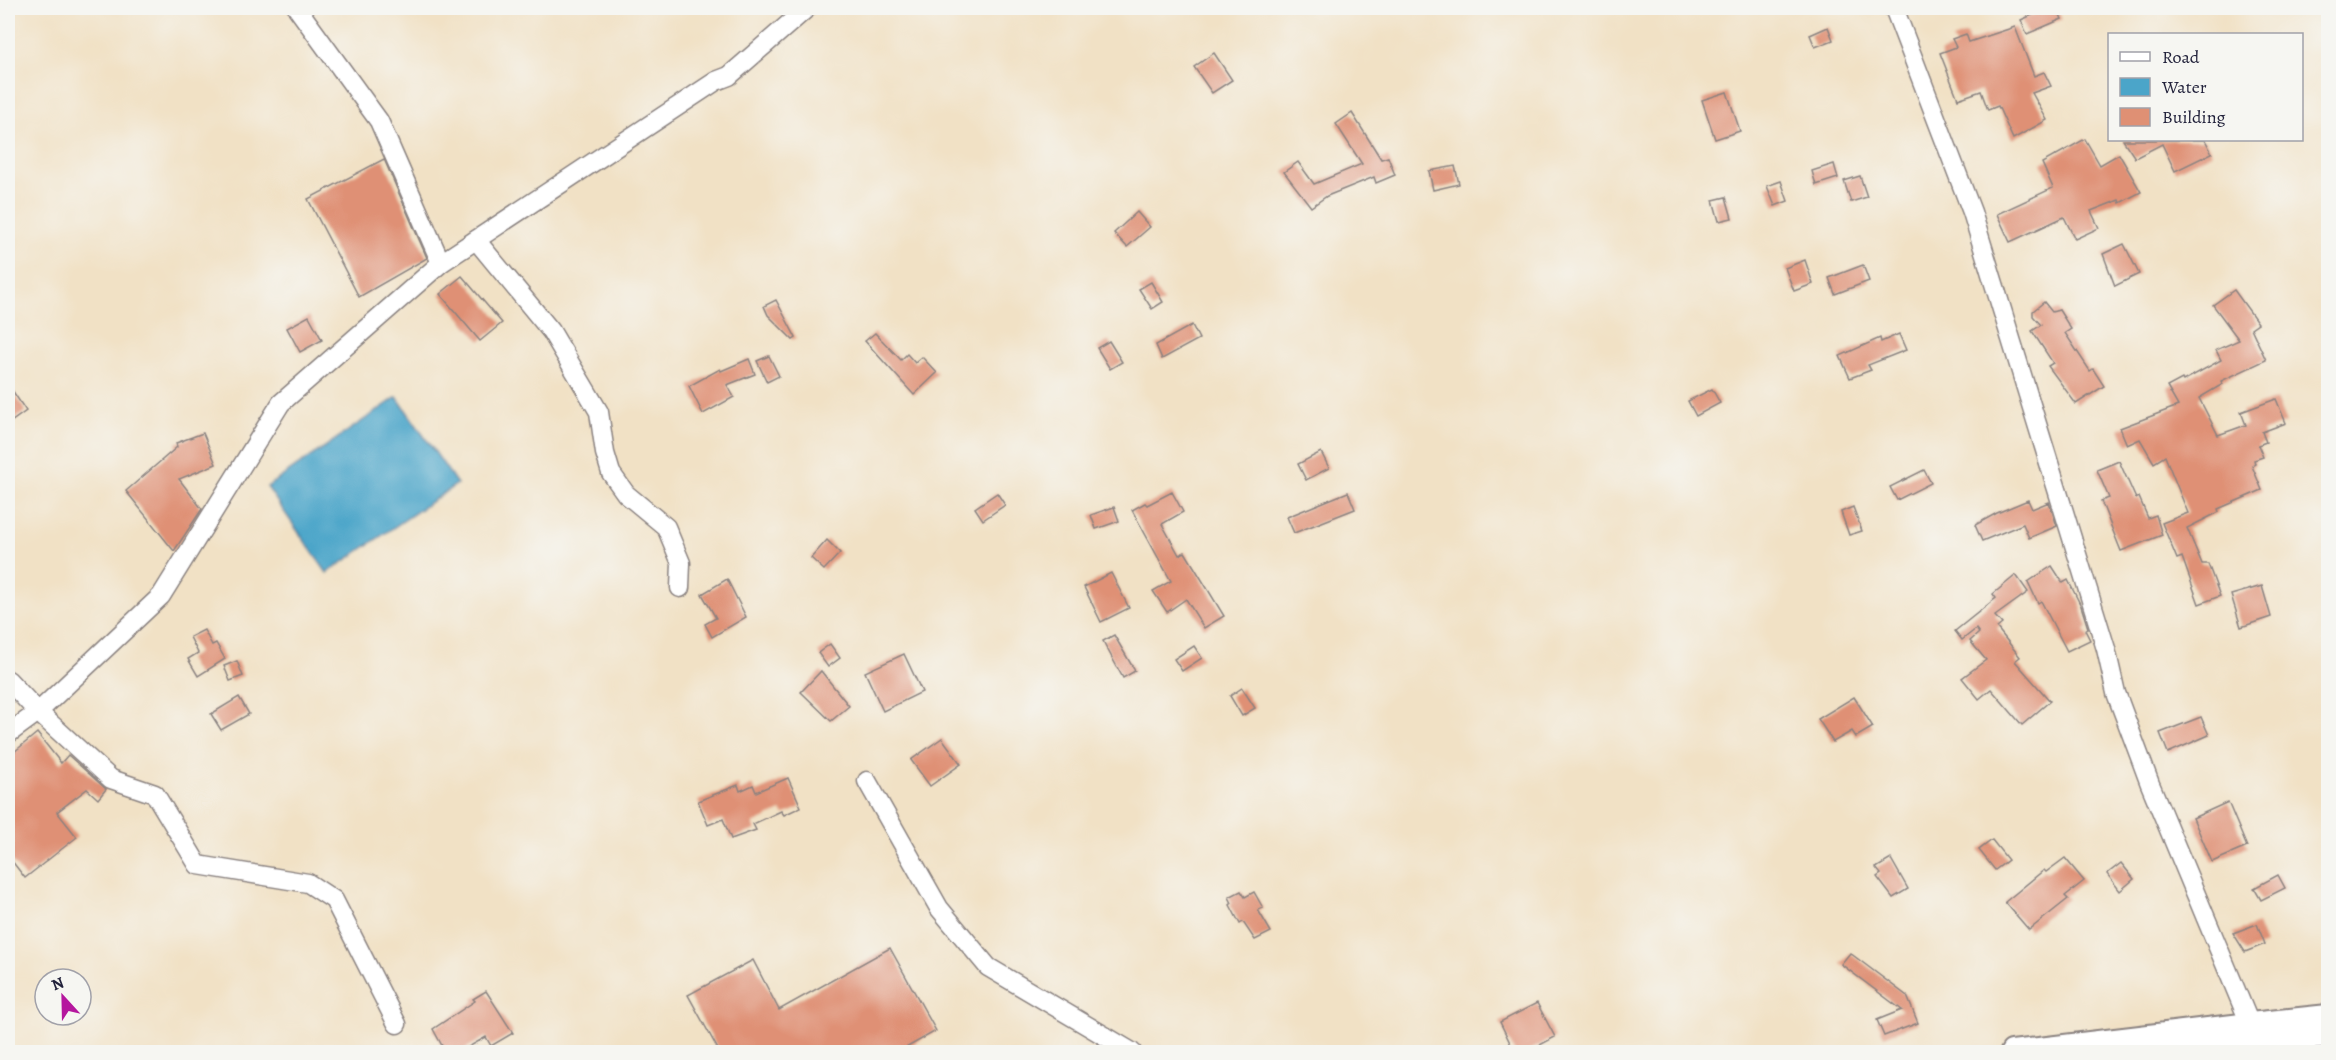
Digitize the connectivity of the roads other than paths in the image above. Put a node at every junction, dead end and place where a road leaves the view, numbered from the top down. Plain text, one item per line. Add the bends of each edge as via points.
1 (297, 8) edge
2 (807, 8) edge
3 (1894, 8) edge
4 (476, 240) junction
5 (441, 263) junction
6 (680, 588) dead end
7 (8, 680) edge
8 (38, 711) junction
9 (8, 734) edge
10 (867, 781) dead end
11 (2328, 1016) edge
12 (397, 1024) dead end
13 (2250, 1024) junction
14 (2328, 1034) edge
15 (1132, 1053) edge
16 (2012, 1053) edge
17 (2160, 1053) edge

1 - 5 street via 380,121
2 - 4 street via 729,76
3 - 13 street via 1972,212 2116,693
4 - 5 street
4 - 6 street via 551,332 599,412 611,473 626,494 666,527 681,563
5 - 8 street via 280,403 160,596
7 - 8 street
8 - 9 street
8 - 12 street via 111,779 155,794 198,865 308,883 334,900
10 - 15 street via 939,908 988,967
11 - 13 main road
13 - 16 main road
14 - 17 highway

